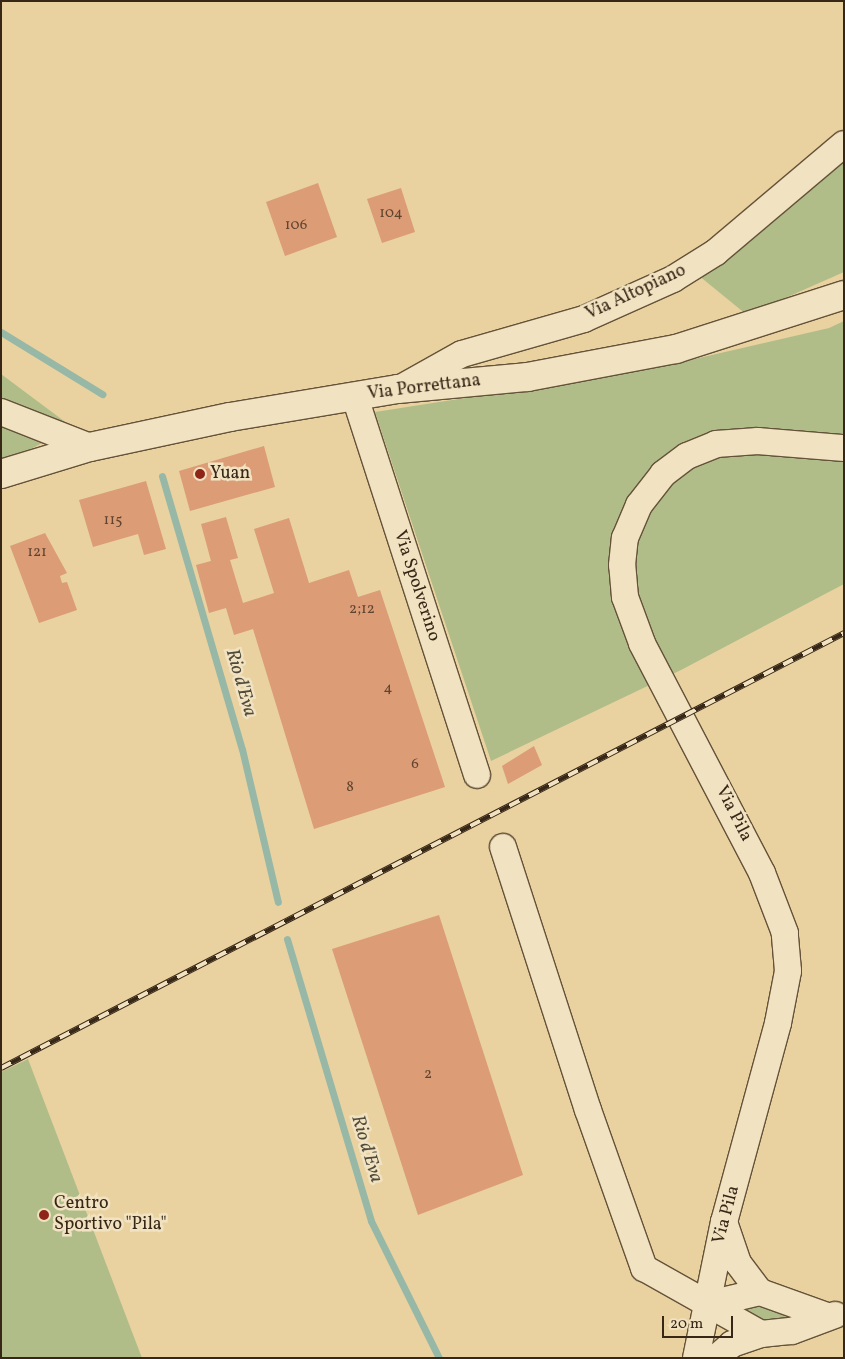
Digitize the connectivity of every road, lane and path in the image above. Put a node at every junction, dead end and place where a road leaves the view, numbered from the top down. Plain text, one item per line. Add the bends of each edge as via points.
1 (844, 144) edge
2 (844, 295) edge
3 (398, 390) junction
4 (355, 397) junction
5 (1, 412) edge
6 (90, 447) junction
7 (844, 448) edge
8 (1, 474) edge
9 (477, 775) dead end
10 (503, 847) dead end
11 (724, 1222) junction
12 (760, 1292) junction
13 (705, 1305) junction
14 (835, 1314) edge
15 (761, 1334) junction
16 (696, 1358) edge
17 (716, 1358) edge

1 - 3 street, Via Altopiano via 716,252 673,279 584,319 462,354
2 - 3 main road, Via Porrettana via 676,349 528,377
3 - 4 main road, Via Porrettana
4 - 6 main road, Via Porrettana via 230,418
4 - 9 street, Via Spolverino
5 - 6 street
6 - 8 main road, Via Porrettana
7 - 11 street, Via Pila via 758,441 716,444 687,456 663,474 639,505 624,538 625,597 642,643 762,873 785,933 788,971 778,1023
10 - 13 street via 588,1110 644,1268
11 - 12 street via 738,1263
11 - 13 street, Via Pila
12 - 13 street
12 - 14 street
13 - 15 street
13 - 16 street, Via Pila
14 - 15 street via 792,1331
15 - 17 street via 732,1344

